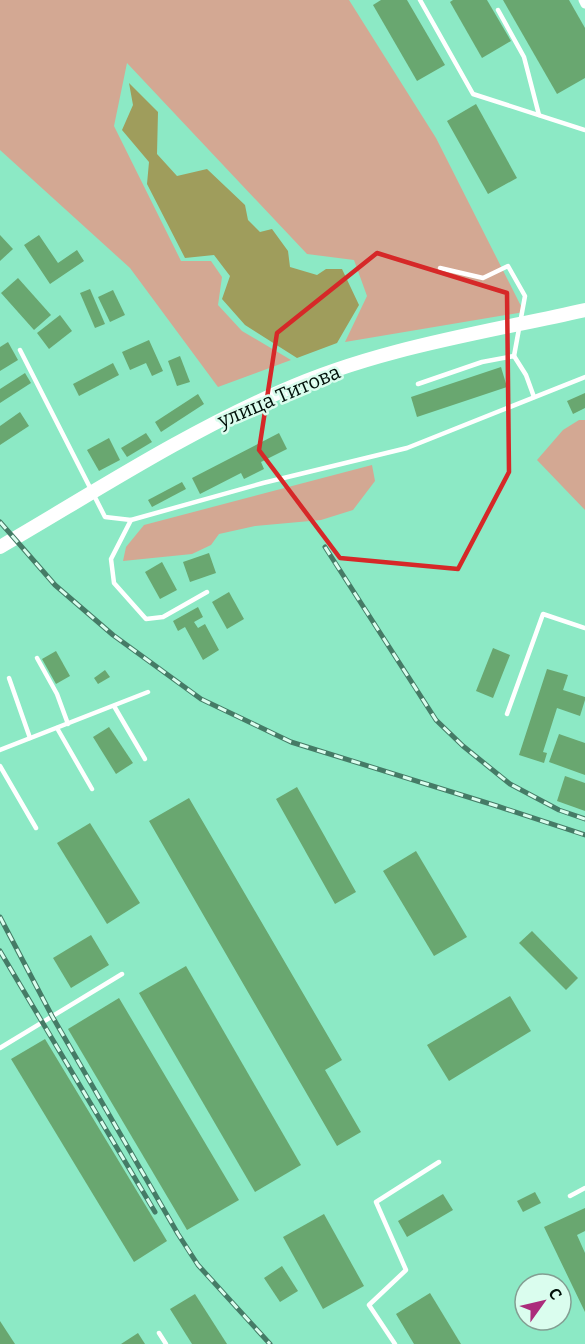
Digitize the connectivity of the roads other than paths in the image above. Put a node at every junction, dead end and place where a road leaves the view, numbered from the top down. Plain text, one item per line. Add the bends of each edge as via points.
1 (420, 0) edge
2 (498, 10) dead end
3 (539, 116) junction
4 (585, 130) edge
5 (440, 267) dead end
6 (585, 310) edge
7 (20, 350) dead end
8 (514, 356) junction
9 (585, 377) edge
10 (418, 384) dead end
11 (534, 397) junction
12 (131, 520) junction
13 (0, 548) edge
14 (207, 592) dead end
15 (585, 628) edge
16 (38, 658) dead end
17 (9, 678) dead end
18 (148, 692) dead end
19 (114, 706) junction
20 (507, 714) dead end
21 (68, 724) junction
22 (57, 728) junction
23 (30, 738) junction
24 (0, 750) edge
25 (145, 759) dead end
26 (0, 766) edge
27 (92, 789) dead end
28 (36, 828) dead end
29 (122, 974) dead end
30 (0, 1048) edge
31 (439, 1162) dead end
32 (585, 1188) edge
33 (570, 1196) dead end
34 (159, 1333) dead end
35 (166, 1344) edge
36 (395, 1344) edge

1 - 3 lane via 474,94
2 - 3 lane via 524,57
3 - 4 lane
5 - 8 lane via 483,278 508,266 525,296
6 - 13 main road, улица Титова via 388,353 283,390 182,440
7 - 12 lane via 105,517
8 - 10 lane via 482,362
8 - 11 lane
9 - 11 lane
11 - 12 lane via 407,448
12 - 14 lane via 111,559 114,583 146,619 163,617
15 - 20 lane via 543,614
16 - 21 lane
17 - 23 lane
18 - 19 lane
19 - 21 lane
19 - 25 lane
21 - 22 lane
22 - 23 lane
22 - 27 lane
23 - 24 lane
26 - 28 lane
29 - 30 lane
31 - 36 lane via 376,1202 406,1270 369,1305
32 - 33 lane
34 - 35 lane

